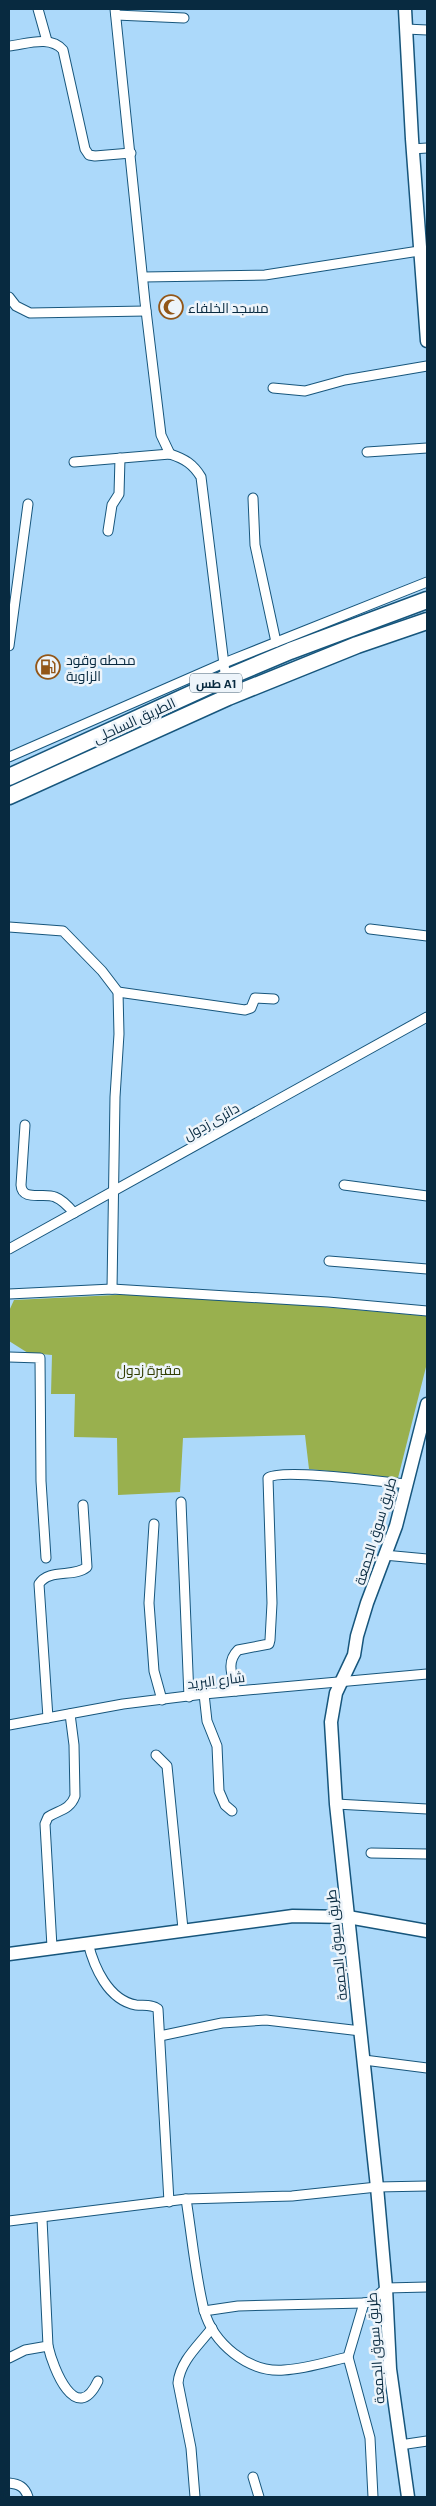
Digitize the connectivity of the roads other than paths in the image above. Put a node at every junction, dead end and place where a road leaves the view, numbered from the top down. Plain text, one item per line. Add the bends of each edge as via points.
1 (38, 9) edge
2 (404, 9) edge
3 (115, 12) edge
4 (184, 18) dead end
5 (406, 29) junction
6 (427, 30) edge
7 (47, 41) junction
8 (9, 46) edge
9 (427, 148) edge
10 (412, 149) junction
11 (131, 153) junction
12 (419, 251) junction
13 (143, 277) junction
14 (425, 286) edge
15 (9, 297) edge
16 (146, 311) junction
17 (427, 341) edge
18 (427, 366) edge
19 (273, 388) dead end
20 (427, 448) edge
21 (366, 452) dead end
22 (170, 454) junction
23 (120, 458) junction
24 (74, 462) dead end
25 (253, 498) dead end
26 (28, 504) dead end
27 (108, 531) dead end
28 (427, 582) edge
29 (427, 600) edge
30 (427, 621) edge
31 (276, 642) junction
32 (9, 646) edge
33 (225, 671) junction
34 (228, 697) junction
35 (9, 757) edge
36 (9, 777) edge
37 (9, 796) edge
38 (9, 927) edge
39 (370, 929) dead end
40 (427, 936) edge
41 (118, 992) junction
42 (274, 999) dead end
43 (427, 1017) edge
44 (25, 1125) dead end
45 (344, 1185) dead end
46 (114, 1191) junction
47 (427, 1196) edge
48 (74, 1213) junction
49 (9, 1249) edge
50 (329, 1261) dead end
51 (427, 1269) edge
52 (112, 1289) junction
53 (9, 1294) edge
54 (427, 1311) edge
55 (9, 1357) edge
56 (427, 1404) edge
57 (406, 1484) junction
58 (181, 1502) dead end
59 (84, 1504) dead end
60 (154, 1524) dead end
61 (384, 1554) junction
62 (46, 1558) dead end
63 (427, 1559) edge
64 (427, 1674) edge
65 (342, 1680) junction
66 (236, 1691) junction
67 (204, 1694) junction
68 (189, 1697) junction
69 (162, 1700) junction
70 (70, 1714) junction
71 (48, 1718) junction
72 (9, 1725) edge
73 (156, 1755) dead end
74 (336, 1804) junction
75 (427, 1810) edge
76 (232, 1811) dead end
77 (371, 1853) dead end
78 (427, 1854) edge
79 (348, 1917) junction
80 (183, 1929) junction
81 (427, 1931) edge
82 (88, 1943) junction
83 (52, 1947) junction
84 (9, 1954) edge
85 (361, 2031) junction
86 (160, 2036) junction
87 (364, 2060) junction
88 (427, 2068) edge
89 (427, 2186) edge
90 (377, 2187) junction
91 (186, 2199) junction
92 (169, 2202) junction
93 (42, 2218) junction
94 (9, 2221) edge
95 (427, 2286) edge
96 (386, 2288) junction
97 (364, 2303) junction
98 (204, 2311) junction
99 (212, 2328) junction
100 (48, 2346) junction
101 (348, 2357) junction
102 (9, 2358) edge
103 (98, 2381) dead end
104 (427, 2440) edge
105 (400, 2445) junction
106 (253, 2477) dead end
107 (9, 2483) edge
108 (28, 2497) edge
109 (195, 2497) edge
110 (259, 2497) edge
111 (373, 2497) edge
112 (408, 2497) edge

1 - 7 street
2 - 5 street
3 - 4 street
3 - 11 street
5 - 6 street
5 - 10 street
7 - 8 street
7 - 11 street via 57,43 63,50 83,143 89,155
9 - 10 street
10 - 12 street
11 - 13 street
12 - 13 street via 264,275
12 - 14 street
13 - 16 street
14 - 17 street
15 - 16 street via 16,306 30,313
16 - 22 street via 161,435
18 - 19 street via 305,390
20 - 21 street
22 - 23 street
22 - 33 street via 194,466 201,477
23 - 24 street
23 - 27 street via 119,494 112,505
25 - 31 street via 254,545
26 - 32 street
28 - 31 street
29 - 33 highway, الطريق الساحلى / طس A1 via 290,651
30 - 34 highway, الطريق الساحلى / طس A1
31 - 33 street
33 - 34 street
33 - 35 street
33 - 36 highway, الطريق الساحلى / طس A1
34 - 37 highway, الطريق الساحلى / طس A1
38 - 41 street via 63,931
39 - 40 street
41 - 42 street via 245,1010 251,1008 255,998
41 - 46 street
43 - 46 street, دائرى زدول
44 - 48 street via 22,1191 27,1195 54,1196
45 - 47 street
46 - 48 street, دائرى زدول
46 - 52 street
48 - 49 street, دائرى زدول
50 - 51 street
52 - 53 street
52 - 54 street
55 - 62 street via 40,1358 41,1480
56 - 57 street, طريق سوق الجمعة
57 - 61 street, طريق سوق الجمعة via 396,1526
57 - 66 street via 295,1474 268,1478 272,1595 270,1640 269,1644 238,1650 232,1656 230,1667
58 - 68 street
59 - 71 street via 87,1567 47,1576 39,1584
60 - 69 street via 149,1603 154,1671
61 - 63 street
61 - 65 street, طريق سوق الجمعة via 357,1636 354,1655
64 - 65 street, شارع البريد
65 - 66 street, شارع البريد
65 - 74 street, طريق سوق الجمعة via 331,1722
66 - 67 street, شارع البريد
67 - 68 street, شارع البريد
67 - 76 street via 207,1721 217,1746 219,1791 225,1805
68 - 69 street, شارع البريد
69 - 70 street, شارع البريد
70 - 71 street, شارع البريد
70 - 83 street via 75,1796 73,1803 48,1817 45,1824
71 - 72 street, شارع البريد
73 - 80 street via 167,1766
74 - 75 street
74 - 79 street, طريق سوق الجمعة
77 - 78 street
79 - 80 street via 293,1916
79 - 81 street
79 - 85 street, طريق سوق الجمعة
80 - 82 street
82 - 83 street
82 - 86 street via 100,1977 110,1989 130,2003 157,2007
83 - 84 street
85 - 86 street via 266,2020 222,2022
85 - 87 street, طريق سوق الجمعة
86 - 92 street
87 - 88 street
87 - 90 street, طريق سوق الجمعة
89 - 90 street
90 - 91 street via 292,2196
90 - 96 street, طريق سوق الجمعة
91 - 92 street
91 - 98 street
92 - 93 street
93 - 94 street
93 - 100 street
95 - 96 street
96 - 97 street via 370,2302
96 - 105 street, طريق سوق الجمعة via 390,2369
97 - 98 street via 247,2306
97 - 101 street
98 - 99 street
99 - 101 street via 237,2356 256,2367 282,2371
99 - 109 street via 179,2373
100 - 102 street via 25,2350
100 - 103 street via 56,2373 70,2394 87,2397
101 - 111 street via 350,2374 370,2438
104 - 105 street
105 - 112 street, طريق سوق الجمعة
106 - 110 street
107 - 108 street via 19,2484

